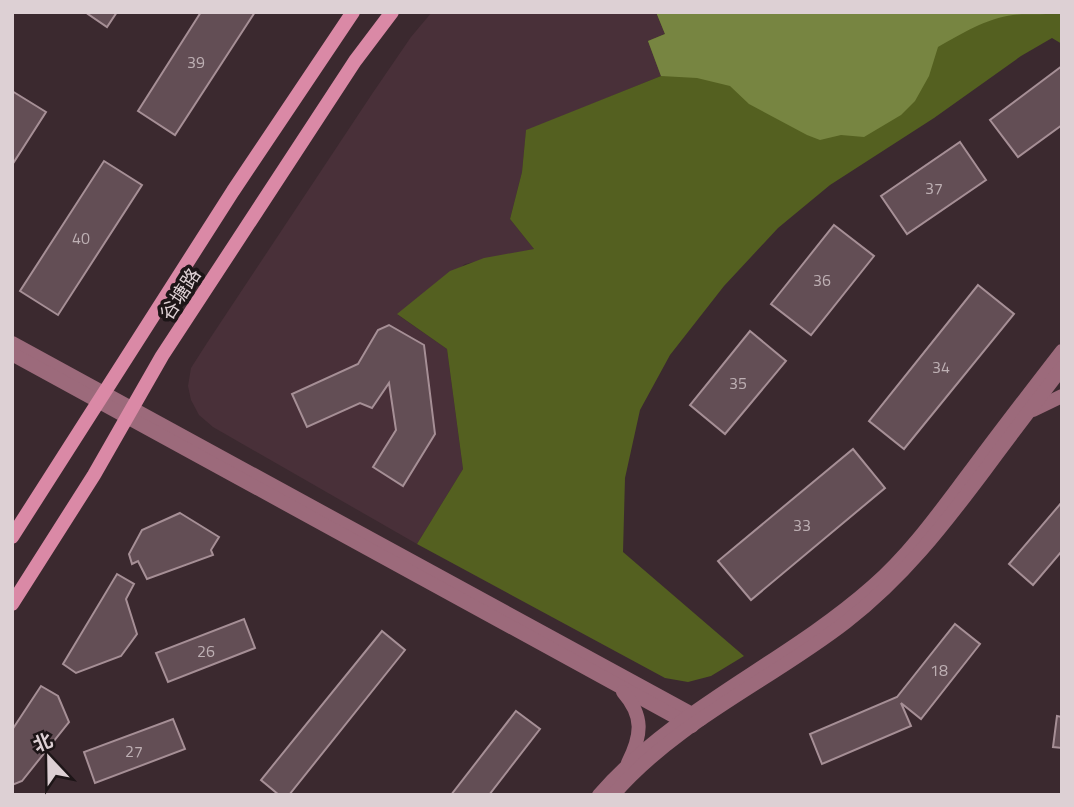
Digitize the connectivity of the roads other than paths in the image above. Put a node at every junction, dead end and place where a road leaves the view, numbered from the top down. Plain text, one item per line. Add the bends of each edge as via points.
1 (353, 12) edge
2 (386, 14) edge
3 (12, 343) edge
4 (1062, 351) edge
5 (12, 355) edge
6 (1052, 380) edge
7 (1062, 396) edge
8 (100, 397) junction
9 (129, 413) junction
10 (1024, 418) junction
11 (12, 537) edge
12 (12, 604) edge
13 (611, 682) junction
14 (718, 695) junction
15 (662, 698) junction
16 (691, 720) junction
17 (627, 765) junction
18 (599, 795) edge
19 (613, 795) edge

1 - 8 main road, 谷塘路
2 - 9 main road, 谷塘路
3 - 8 street
4 - 6 street
5 - 8 street
6 - 10 street
6 - 14 street via 873,586
7 - 10 street
8 - 9 street
8 - 11 main road, 谷塘路
9 - 12 main road, 谷塘路
9 - 13 street
9 - 15 street
10 - 16 street via 934,536 881,593 845,622
13 - 16 street
13 - 17 street via 637,712 637,739
14 - 15 street via 690,704
14 - 16 street
15 - 16 street
16 - 17 street
16 - 19 street
17 - 18 street

